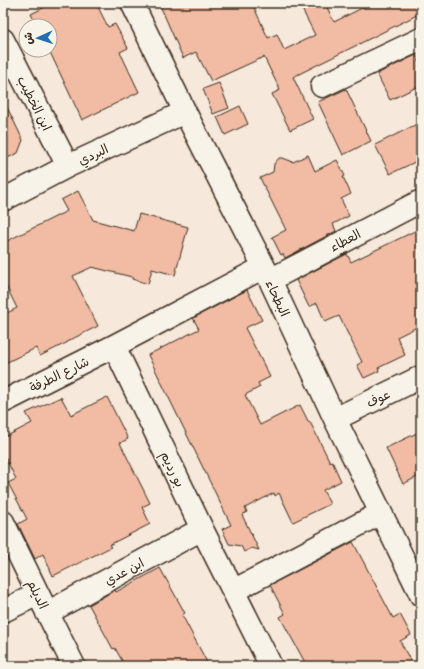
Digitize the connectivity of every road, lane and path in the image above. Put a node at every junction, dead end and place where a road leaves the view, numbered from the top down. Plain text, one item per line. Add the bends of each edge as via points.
1 (132, 3) edge
2 (421, 39) edge
3 (3, 40) edge
4 (322, 86) dead end
5 (185, 112) junction
6 (68, 166) junction
7 (3, 200) edge
8 (421, 201) edge
9 (267, 273) junction
10 (114, 346) junction
11 (421, 377) edge
12 (3, 402) edge
13 (335, 419) junction
14 (381, 513) junction
15 (3, 522) edge
16 (202, 529) junction
17 (419, 587) edge
18 (233, 590) junction
19 (42, 603) junction
20 (3, 611) edge
21 (74, 666) edge
22 (271, 666) edge

1 - 5 street, البطحاء
2 - 4 street
3 - 6 street, ابن الخطيب
5 - 6 street, البردي
5 - 9 street, البطحاء
6 - 7 street, البردي
8 - 9 street, العطاء
9 - 10 street, العطاء
9 - 13 street, البطحاء
10 - 12 street, شارع الطرفة
10 - 16 street, بو رديم
11 - 13 street, عوف
13 - 14 street, البطحاء
14 - 17 street, البطحاء
14 - 18 street
15 - 19 street, الديلم
16 - 18 street, بو رديم
16 - 19 street, ابن عدي
18 - 22 street, بو رديم
19 - 20 street, ابن عدي
19 - 21 street, الديلم

